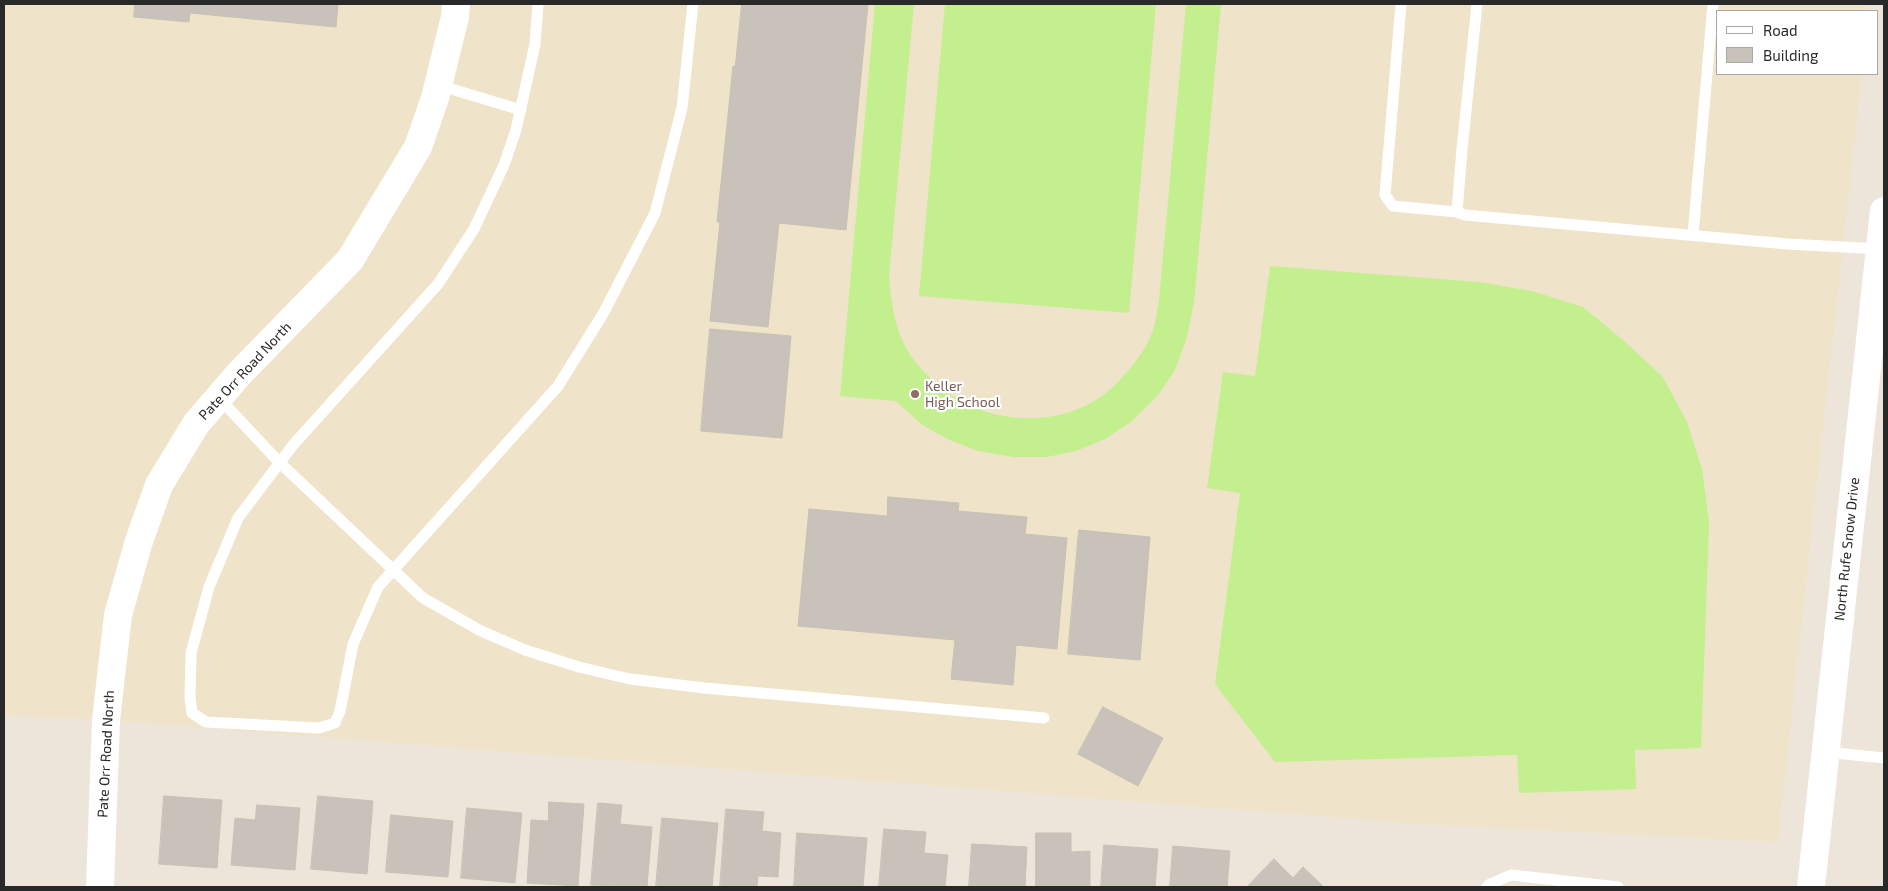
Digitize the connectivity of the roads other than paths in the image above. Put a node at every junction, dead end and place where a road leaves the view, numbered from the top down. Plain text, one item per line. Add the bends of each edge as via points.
1 (456, 4) edge
2 (538, 4) edge
3 (693, 4) edge
4 (1401, 4) edge
5 (1477, 4) edge
6 (1713, 4) edge
7 (438, 85) junction
8 (521, 110) junction
9 (1884, 211) edge
10 (1457, 212) junction
11 (1693, 235) junction
12 (1880, 249) junction
13 (219, 398) junction
14 (279, 462) junction
15 (393, 570) junction
16 (1044, 718) dead end
17 (1825, 752) junction
18 (1884, 758) edge
19 (100, 887) edge
20 (1487, 887) edge
21 (1618, 887) edge
22 (1811, 887) edge

1 - 7 street, Pate Orr Road North
2 - 8 lane via 535,44
3 - 15 lane via 682,108 655,212 603,314 558,386
4 - 10 lane via 1385,195 1393,206
5 - 10 lane
6 - 11 lane
7 - 8 lane
7 - 13 street, Pate Orr Road North via 418,148 350,260
8 - 14 lane via 504,165 474,230 438,284
9 - 12 street, North Rufe Snow Drive
10 - 11 lane
11 - 12 lane
12 - 17 street, North Rufe Snow Drive
13 - 14 lane
13 - 19 street, Pate Orr Road North via 196,424 159,485 118,615 106,720
14 - 15 lane
14 - 15 lane via 238,518 208,587 191,653 192,713 206,722 320,728 335,723 352,644 378,587
15 - 16 lane via 423,598 480,631 525,650 630,679
17 - 18 lane
17 - 22 street, North Rufe Snow Drive
20 - 21 lane via 1511,875

